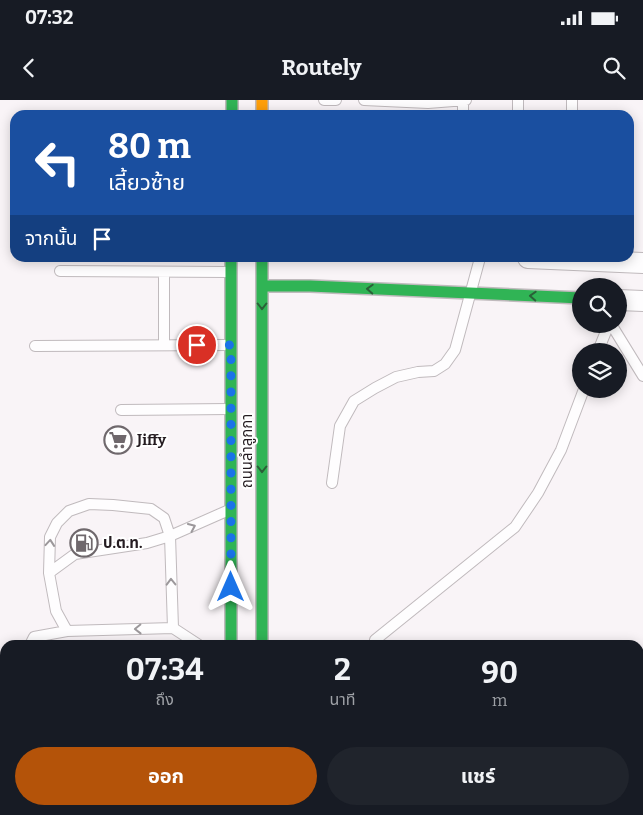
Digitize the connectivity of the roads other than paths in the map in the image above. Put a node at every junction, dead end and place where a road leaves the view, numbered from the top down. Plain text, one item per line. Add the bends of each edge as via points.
1 (324, 100) edge
2 (336, 100) edge
3 (364, 100) edge
4 (465, 100) edge
5 (231, 262) edge
6 (262, 262) edge
7 (479, 262) edge
8 (620, 262) edge
9 (643, 263) edge
10 (60, 271) dead end
11 (164, 272) junction
12 (231, 272) junction
13 (262, 286) junction
14 (471, 292) junction
15 (572, 298) edge
16 (627, 300) edge
17 (643, 301) edge
18 (616, 333) edge
19 (164, 345) junction
20 (231, 345) junction
21 (35, 346) dead end
22 (643, 376) edge
23 (581, 398) edge
24 (231, 409) junction
25 (121, 410) dead end
26 (332, 484) dead end
27 (231, 509) junction
28 (170, 536) junction
29 (49, 573) junction
30 (173, 628) junction
31 (67, 631) junction
32 (32, 640) edge
33 (191, 640) edge
34 (231, 640) edge
35 (262, 640) edge
36 (375, 640) dead end

1 - 2 lane
3 - 4 lane via 428,103
5 - 12 main road, ถนนลำลูกกา
6 - 13 main road, ถนนลำลูกกา
7 - 14 lane
8 - 9 street
10 - 11 lane
11 - 12 lane
11 - 19 lane
12 - 20 main road, ถนนลำลูกกา
14 -> 13 main road
13 -> 35 main road, ถนนลำลูกกา
15 -> 14 main road
14 - 26 lane via 455,350 446,364 434,371 396,377 354,401 340,426
16 - 17 street
18 - 22 lane
19 - 20 lane
19 - 21 lane
20 - 24 main road, ถนนลำลูกกา
23 - 36 lane via 561,450 515,527
24 - 25 lane
24 - 27 main road, ถนนลำลูกกา
28 -> 27 lane
27 - 34 main road, ถนนลำลูกกา
28 - 29 lane via 75,554
29 -> 28 lane via 50,537 57,523 69,511 89,504 151,509 164,518
30 -> 28 lane
29 - 31 lane via 56,611
30 -> 31 lane
30 - 33 lane
31 - 32 lane via 34,637

